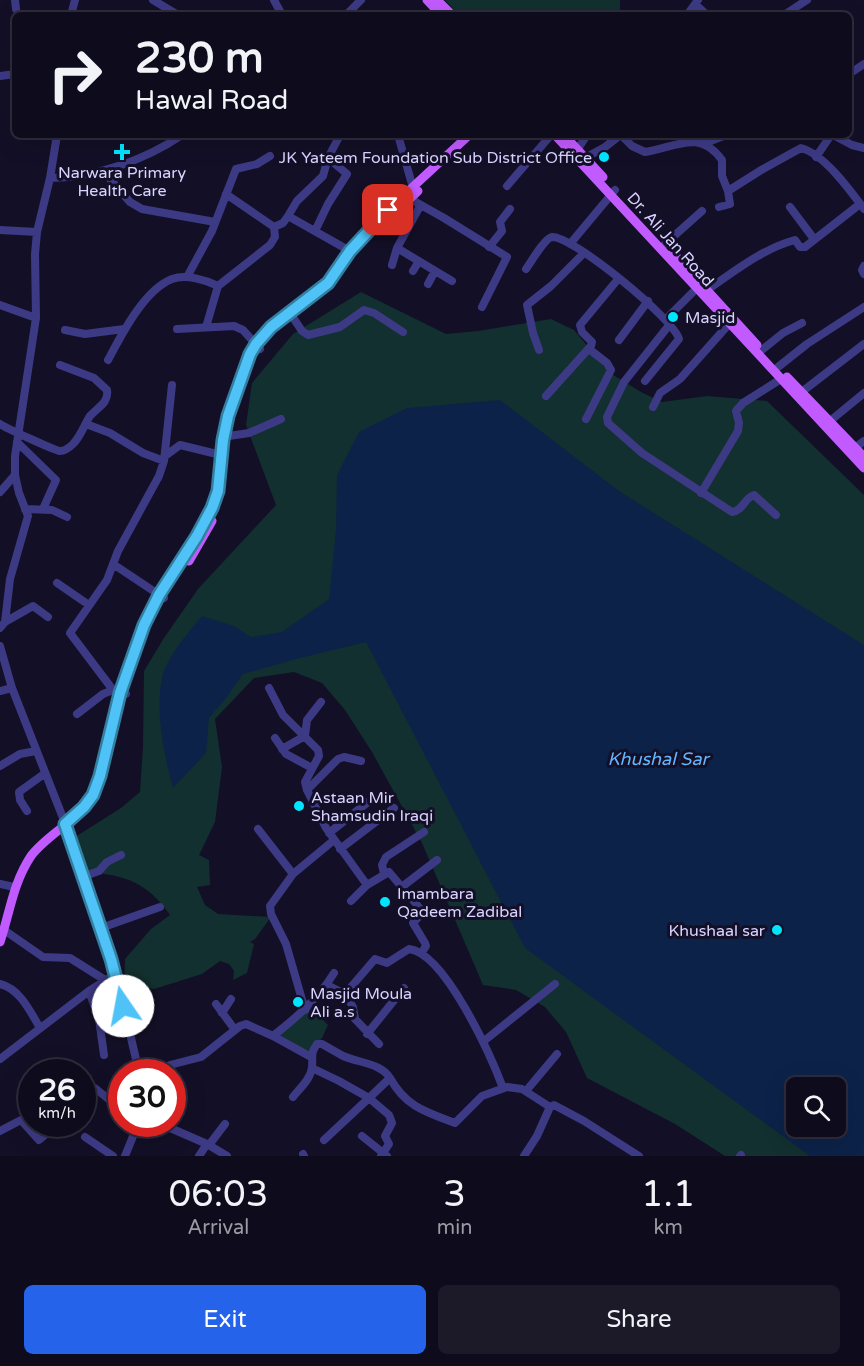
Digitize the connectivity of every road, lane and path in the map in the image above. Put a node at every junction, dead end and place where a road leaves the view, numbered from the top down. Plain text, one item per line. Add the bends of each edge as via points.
1 (15, 0) edge
2 (153, 0) edge
3 (361, 0) edge
4 (427, 0) edge
5 (437, 0) edge
6 (807, 0) edge
7 (16, 9) dead end
8 (173, 12) edge
9 (349, 12) edge
10 (438, 12) edge
11 (449, 12) edge
12 (789, 12) edge
13 (57, 138) edge
14 (177, 138) edge
15 (336, 138) edge
16 (399, 138) edge
17 (466, 138) edge
18 (473, 138) edge
19 (550, 138) edge
20 (556, 138) edge
21 (567, 138) edge
22 (585, 138) edge
23 (617, 138) edge
24 (624, 138) edge
25 (718, 138) edge
26 (830, 138) edge
27 (838, 138) edge
28 (703, 144) junction
29 (864, 148) edge
30 (577, 150) junction
31 (270, 156) dead end
32 (816, 157) junction
33 (328, 158) junction
34 (585, 158) junction
35 (103, 171) junction
36 (50, 178) junction
37 (507, 186) dead end
38 (413, 188) junction
39 (728, 191) junction
40 (613, 192) junction
41 (226, 194) junction
42 (406, 197) junction
43 (420, 206) junction
44 (862, 206) edge
45 (719, 207) dead end
46 (790, 207) dead end
47 (510, 209) dead end
48 (702, 212) dead end
49 (288, 216) junction
50 (215, 222) junction
51 (274, 227) junction
52 (0, 230) edge
53 (315, 231) junction
54 (37, 232) junction
55 (814, 239) junction
56 (570, 244) junction
57 (665, 244) junction
58 (489, 247) junction
59 (397, 248) junction
60 (350, 251) junction
61 (584, 253) junction
62 (419, 261) junction
63 (392, 265) dead end
64 (864, 266) edge
65 (526, 269) dead end
66 (413, 271) dead end
67 (435, 271) junction
68 (864, 274) edge
69 (187, 277) junction
70 (619, 278) junction
71 (452, 281) dead end
72 (428, 284) dead end
73 (218, 286) junction
74 (702, 289) junction
75 (648, 301) junction
76 (0, 305) edge
77 (864, 306) edge
78 (482, 307) dead end
79 (292, 316) junction
80 (36, 318) junction
81 (668, 322) junction
82 (802, 323) dead end
83 (729, 324) junction
84 (206, 327) junction
85 (124, 329) junction
86 (177, 329) dead end
87 (65, 330) dead end
88 (403, 332) dead end
89 (619, 340) dead end
90 (864, 344) edge
91 (258, 346) junction
92 (589, 349) junction
93 (539, 350) dead end
94 (762, 350) junction
95 (108, 360) dead end
96 (60, 365) dead end
97 (774, 366) junction
98 (781, 379) junction
99 (645, 381) dead end
100 (172, 385) dead end
101 (864, 393) edge
102 (799, 394) junction
103 (546, 396) dead end
104 (653, 407) dead end
105 (281, 419) dead end
106 (586, 419) dead end
107 (830, 421) junction
108 (0, 424) edge
109 (86, 424) junction
110 (229, 436) junction
111 (17, 438) junction
112 (864, 441) edge
113 (855, 448) junction
114 (223, 453) junction
115 (864, 457) edge
116 (164, 458) junction
117 (864, 468) edge
118 (15, 475) junction
119 (0, 492) edge
120 (701, 493) junction
121 (43, 508) junction
122 (25, 509) junction
123 (776, 515) dead end
124 (67, 517) dead end
125 (113, 564) junction
126 (57, 583) dead end
127 (161, 596) junction
128 (89, 605) junction
129 (48, 617) dead end
130 (2, 625) edge
131 (0, 646) edge
132 (12, 688) junction
133 (269, 688) dead end
134 (0, 691) edge
135 (120, 692) junction
136 (321, 702) dead end
137 (77, 714) dead end
138 (305, 736) junction
139 (276, 738) dead end
140 (282, 749) junction
141 (36, 751) junction
142 (361, 761) dead end
143 (0, 766) edge
144 (312, 768) junction
145 (44, 774) junction
146 (306, 790) junction
147 (368, 802) dead end
148 (394, 808) dead end
149 (27, 811) dead end
150 (66, 826) junction
151 (258, 829) dead end
152 (424, 832) dead end
153 (329, 833) junction
154 (334, 840) junction
155 (340, 849) junction
156 (121, 855) dead end
157 (437, 860) dead end
158 (384, 873) junction
159 (292, 874) junction
160 (82, 877) junction
161 (0, 884) edge
162 (367, 885) junction
163 (403, 886) junction
164 (14, 887) junction
165 (351, 901) dead end
166 (160, 907) dead end
167 (3, 925) edge
168 (101, 928) junction
169 (0, 942) edge
170 (422, 952) junction
171 (334, 973) dead end
172 (116, 974) junction
173 (105, 980) junction
174 (0, 984) edge
175 (555, 984) dead end
176 (327, 985) junction
177 (404, 988) dead end
178 (89, 991) junction
179 (345, 994) junction
180 (231, 999) dead end
181 (216, 1004) dead end
182 (305, 1010) junction
183 (222, 1013) junction
184 (40, 1028) junction
185 (235, 1030) junction
186 (367, 1034) junction
187 (273, 1036) junction
188 (484, 1041) junction
189 (379, 1044) dead end
190 (557, 1054) dead end
191 (104, 1055) dead end
192 (311, 1057) junction
193 (0, 1059) edge
194 (136, 1059) edge
195 (186, 1061) edge
196 (312, 1068) junction
197 (390, 1078) junction
198 (503, 1088) junction
199 (96, 1089) edge
200 (526, 1091) junction
201 (293, 1097) dead end
202 (369, 1098) junction
203 (108, 1099) edge
204 (550, 1107) junction
205 (18, 1121) edge
206 (225, 1124) dead end
207 (0, 1131) edge
208 (186, 1135) edge
209 (362, 1136) dead end
210 (85, 1137) dead end
211 (133, 1137) edge
212 (324, 1140) dead end
213 (208, 1145) junction
214 (384, 1155) edge
215 (113, 1156) edge
216 (125, 1156) edge
217 (199, 1156) edge
218 (227, 1156) edge
219 (524, 1156) edge
220 (639, 1156) edge

1 - 7 street
2 - 8 street
3 - 9 street
4 - 10 main road
5 - 11 main road
6 - 12 street
13 - 36 street
14 - 35 street
15 - 33 street
16 - 38 street
17 - 38 main road
18 - 42 main road
19 - 37 street
20 - 40 main road, Dr. Ali Jan Road
21 - 30 main road, Dr. Ali Jan Road
22 - 30 street
23 - 34 street
24 - 28 street via 645,152 686,141
25 - 28 street
26 - 32 street
27 - 29 street
28 - 39 street via 722,160 722,176
30 - 34 main road, Dr. Ali Jan Road
31 - 41 street via 236,169
32 - 39 street via 801,148
32 - 44 street
33 - 49 street via 323,176 297,201
33 - 53 street via 343,169 346,177
34 - 40 main road, Dr. Ali Jan Road
35 - 36 street
35 - 50 street via 130,202 142,209
36 - 54 street
38 - 42 main road
39 - 45 street via 730,204
40 - 56 street
40 - 57 main road, Dr. Ali Jan Road
40 - 74 main road, Dr. Ali Jan Road
41 - 50 street
41 - 51 street
42 - 43 street
42 - 60 main road
42 - 79 main road via 359,248 334,283
43 - 58 street
43 - 59 street
44 - 55 street
46 - 55 street
47 - 58 street via 500,222 502,231
48 - 57 street
49 - 51 street
49 - 53 street
50 - 69 street
51 - 73 street via 275,237 270,245
52 - 54 street
53 - 60 street
54 - 80 street
55 - 74 street via 802,248 795,240 779,246
56 - 61 street
56 - 65 street via 550,237
57 - 74 main road, Dr. Ali Jan Road
58 - 78 street via 507,257 507,261
59 - 62 street
59 - 63 street
60 - 91 main road via 328,283 281,318
61 - 70 street
61 - 93 street via 527,305
62 - 66 street
62 - 67 street
64 - 68 street
67 - 71 street
67 - 72 street
69 - 73 street
69 - 85 street via 163,284
70 - 75 street
70 - 92 street via 580,325 592,342
73 - 84 street
74 - 81 street
74 - 83 main road, Dr. Ali Jan Road
74 - 94 main road, Dr. Ali Jan Road
75 - 81 street
75 - 89 street
76 - 80 street
77 - 97 street
79 - 88 street via 308,335 340,327 364,310
79 - 91 main road
80 - 111 street
81 - 99 street via 679,339
81 - 120 street via 624,382 606,420 636,448
82 - 94 street
83 - 97 main road, Dr. Ali Jan Road
83 - 104 street via 680,379 660,393
84 - 86 street
84 - 91 street via 234,326
85 - 87 street via 85,334
85 - 95 street
90 - 102 street
91 - 110 main road
91 - 114 main road via 245,365 228,416
92 - 103 street
92 - 106 street via 611,370
94 - 97 main road, Dr. Ali Jan Road
96 - 109 street via 94,378 108,390 105,403
97 - 98 main road, Dr. Ali Jan Road
97 - 102 main road, Dr. Ali Jan Road
98 - 102 main road, Dr. Ali Jan Road
98 - 120 street via 736,411 738,431
100 - 116 street
101 - 107 street
102 - 107 main road, Dr. Ali Jan Road
102 - 117 main road, Dr. Ali Jan Road
105 - 110 street via 249,434
107 - 113 main road, Dr. Ali Jan Road
108 - 111 street
109 - 111 street via 73,444 61,451 30,437
109 - 116 street via 143,453
110 - 114 main road
111 - 118 street
111 - 121 street via 56,480
112 - 113 street
113 - 115 main road, Dr. Ali Jan Road
114 - 116 street via 180,445
114 - 127 main road via 212,508
116 - 125 street via 153,490
118 - 119 street
118 - 122 street
120 - 123 street via 732,512 754,495
121 - 122 street
121 - 124 street
122 - 130 street via 26,527 10,579
125 - 127 street
125 - 128 street
126 - 128 street
127 - 135 main road via 138,639
128 - 135 street via 70,633
129 - 130 street via 33,606
131 - 132 street
132 - 134 street
132 - 141 street
133 - 138 street via 284,715
135 - 137 street via 97,698
135 - 150 main road via 93,795
136 - 138 street via 306,720
138 - 140 street
138 - 144 street via 319,753
139 - 140 street
140 - 144 street
141 - 143 street via 20,754
141 - 145 street
142 - 146 street via 338,759
144 - 146 street via 304,782
145 - 149 street via 19,792
145 - 150 street
146 - 153 street
147 - 153 street
148 - 155 street
150 - 160 street
150 - 164 main road via 31,857
151 - 159 street
152 - 158 street via 386,857
153 - 154 street
154 - 155 street
154 - 159 street
155 - 162 street
156 - 160 street
157 - 163 street
158 - 162 street
158 - 163 street via 389,872
159 - 182 street via 270,906 286,944
160 - 168 street
161 - 164 street
162 - 165 street
163 - 170 street via 423,912 413,923 426,946
164 - 167 main road
166 - 168 street
167 - 169 main road
167 - 173 street via 43,957 70,958
168 - 172 street
170 - 179 street via 409,949 387,963 375,959
170 - 188 street via 452,987
171 - 176 street
172 - 173 street
172 - 194 street
173 - 178 street
174 - 184 street via 16,993
175 - 188 street
176 - 179 street
176 - 182 street
177 - 186 street
178 - 184 street
178 - 191 street via 99,1019
179 - 186 street via 355,1019
180 - 183 street
181 - 183 street
182 - 187 street
183 - 185 street
184 - 193 street
185 - 187 street via 246,1024
185 - 195 street via 201,1057
186 - 189 street
187 - 192 street
188 - 198 street
190 - 200 street
192 - 196 street
192 - 197 street via 320,1043 348,1058 380,1068
196 - 201 street
196 - 202 street
197 - 198 street via 411,1104 455,1123 482,1096
197 - 202 street
198 - 200 street
199 - 203 street
200 - 204 street
202 - 212 street
202 - 214 street via 392,1119
204 - 219 street
204 - 220 street via 568,1112
205 - 207 street
206 - 213 street
208 - 213 street
209 - 214 street
210 - 215 street
211 - 216 street
213 - 217 street
213 - 218 street

